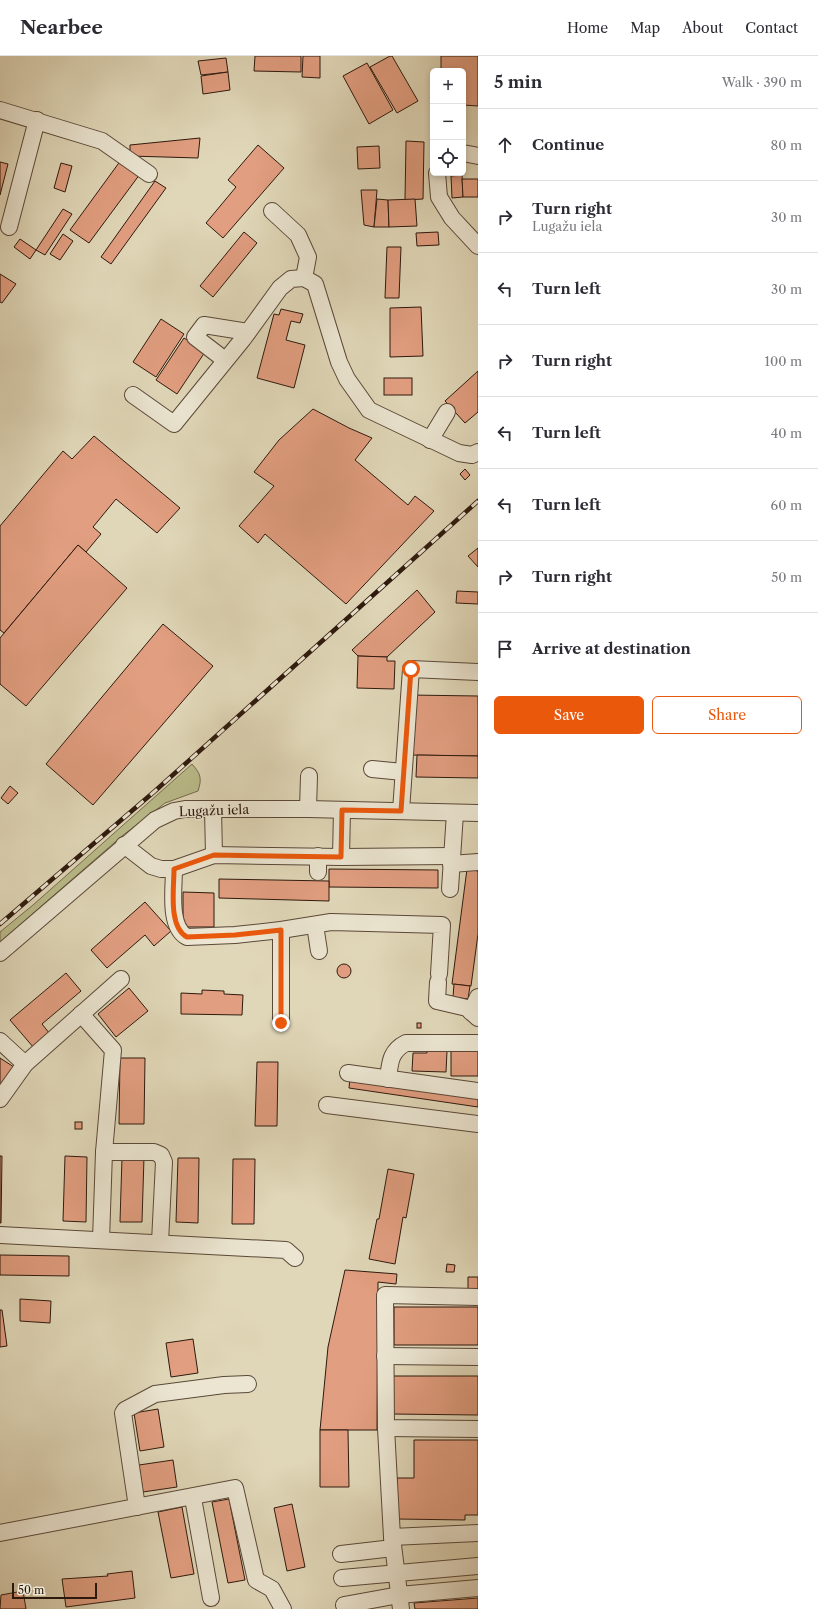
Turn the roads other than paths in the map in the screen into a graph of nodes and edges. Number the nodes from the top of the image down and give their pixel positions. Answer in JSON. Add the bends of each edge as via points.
{"nodes":[{"id":1,"x":0,"y":110,"type":"edge"},
{"id":2,"x":37,"y":120,"type":"junction"},
{"id":3,"x":466,"y":154,"type":"edge"},
{"id":4,"x":478,"y":156,"type":"edge"},
{"id":5,"x":149,"y":174,"type":"dead end"},
{"id":6,"x":437,"y":176,"type":"edge"},
{"id":7,"x":272,"y":211,"type":"dead end"},
{"id":8,"x":9,"y":227,"type":"dead end"},
{"id":9,"x":478,"y":246,"type":"edge"},
{"id":10,"x":304,"y":278,"type":"junction"},
{"id":11,"x":248,"y":332,"type":"junction"},
{"id":12,"x":225,"y":360,"type":"junction"},
{"id":13,"x":133,"y":395,"type":"dead end"},
{"id":14,"x":447,"y":412,"type":"dead end"},
{"id":15,"x":430,"y":440,"type":"junction"},
{"id":16,"x":478,"y":452,"type":"edge"},
{"id":17,"x":478,"y":672,"type":"edge"},
{"id":18,"x":372,"y":769,"type":"dead end"},
{"id":19,"x":403,"y":772,"type":"junction"},
{"id":20,"x":309,"y":776,"type":"dead end"},
{"id":21,"x":213,"y":809,"type":"junction"},
{"id":22,"x":308,"y":809,"type":"junction"},
{"id":23,"x":342,"y":810,"type":"junction"},
{"id":24,"x":401,"y":811,"type":"junction"},
{"id":25,"x":455,"y":812,"type":"junction"},
{"id":26,"x":478,"y":813,"type":"edge"},
{"id":27,"x":124,"y":845,"type":"junction"},
{"id":28,"x":214,"y":855,"type":"junction"},
{"id":29,"x":341,"y":857,"type":"junction"},
{"id":30,"x":451,"y":860,"type":"junction"},
{"id":31,"x":478,"y":862,"type":"edge"},
{"id":32,"x":174,"y":869,"type":"junction"},
{"id":33,"x":450,"y":889,"type":"dead end"},
{"id":34,"x":315,"y":925,"type":"junction"},
{"id":35,"x":281,"y":930,"type":"junction"},
{"id":36,"x":319,"y":951,"type":"dead end"},
{"id":37,"x":0,"y":952,"type":"edge"},
{"id":38,"x":121,"y":979,"type":"dead end"},
{"id":39,"x":478,"y":997,"type":"edge"},
{"id":40,"x":81,"y":1014,"type":"junction"},
{"id":41,"x":474,"y":1015,"type":"edge"},
{"id":42,"x":281,"y":1023,"type":"dead end"},
{"id":43,"x":0,"y":1041,"type":"edge"},
{"id":44,"x":478,"y":1043,"type":"edge"},
{"id":45,"x":25,"y":1064,"type":"junction"},
{"id":46,"x":348,"y":1073,"type":"dead end"},
{"id":47,"x":388,"y":1079,"type":"junction"},
{"id":48,"x":478,"y":1091,"type":"edge"},
{"id":49,"x":0,"y":1099,"type":"edge"},
{"id":50,"x":327,"y":1105,"type":"dead end"},
{"id":51,"x":478,"y":1124,"type":"edge"},
{"id":52,"x":104,"y":1152,"type":"junction"},
{"id":53,"x":0,"y":1236,"type":"edge"},
{"id":54,"x":101,"y":1240,"type":"junction"},
{"id":55,"x":160,"y":1242,"type":"junction"},
{"id":56,"x":296,"y":1258,"type":"dead end"},
{"id":57,"x":478,"y":1297,"type":"edge"},
{"id":58,"x":385,"y":1356,"type":"junction"},
{"id":59,"x":478,"y":1357,"type":"edge"},
{"id":60,"x":248,"y":1384,"type":"dead end"},
{"id":61,"x":386,"y":1428,"type":"junction"},
{"id":62,"x":478,"y":1429,"type":"edge"},
{"id":63,"x":193,"y":1498,"type":"junction"},
{"id":64,"x":137,"y":1507,"type":"junction"},
{"id":65,"x":0,"y":1533,"type":"edge"},
{"id":66,"x":478,"y":1533,"type":"edge"},
{"id":67,"x":393,"y":1543,"type":"junction"},
{"id":68,"x":341,"y":1554,"type":"dead end"},
{"id":69,"x":478,"y":1566,"type":"edge"},
{"id":70,"x":396,"y":1572,"type":"junction"},
{"id":71,"x":342,"y":1578,"type":"dead end"},
{"id":72,"x":478,"y":1588,"type":"edge"},
{"id":73,"x":211,"y":1598,"type":"dead end"},
{"id":74,"x":400,"y":1602,"type":"edge"},
{"id":75,"x":344,"y":1605,"type":"dead end"},
{"id":76,"x":283,"y":1609,"type":"edge"}],
"edges":[{"from":1,"to":2,"type":"street"},
{"from":2,"to":5,"type":"street","via":[[102,141]]},
{"from":2,"to":8,"type":"street"},
{"from":3,"to":4,"type":"street"},
{"from":6,"to":9,"type":"street","via":[[439,197],[452,218]]},
{"from":7,"to":10,"type":"street","via":[[298,235],[308,257]]},
{"from":10,"to":11,"type":"street","via":[[291,279],[280,288]]},
{"from":10,"to":15,"type":"street","via":[[315,284],[339,362],[347,379],[369,410]]},
{"from":11,"to":12,"type":"street"},
{"from":11,"to":12,"type":"street","via":[[204,325],[195,337]]},
{"from":12,"to":13,"type":"street","via":[[174,424]]},
{"from":14,"to":15,"type":"street"},
{"from":15,"to":16,"type":"street","via":[[459,453],[472,455]]},
{"from":17,"to":19,"type":"street","via":[[411,669]]},
{"from":18,"to":19,"type":"street"},
{"from":19,"to":24,"type":"street"},
{"from":20,"to":22,"type":"street"},
{"from":21,"to":22,"type":"street","name":"Lugažu iela"},
{"from":21,"to":27,"type":"street","name":"Lugažu iela","via":[[174,811],[155,820]]},
{"from":21,"to":28,"type":"street"},
{"from":22,"to":23,"type":"street","name":"Lugažu iela"},
{"from":23,"to":24,"type":"street","name":"Lugažu iela"},
{"from":23,"to":29,"type":"street"},
{"from":24,"to":25,"type":"street","name":"Lugažu iela"},
{"from":25,"to":26,"type":"street","name":"Lugažu iela"},
{"from":25,"to":30,"type":"street"},
{"from":27,"to":32,"type":"street","via":[[151,866]]},
{"from":27,"to":37,"type":"street","name":"Lugažu iela"},
{"from":28,"to":29,"type":"street","via":[[318,864]]},
{"from":28,"to":32,"type":"street"},
{"from":29,"to":30,"type":"street"},
{"from":30,"to":31,"type":"street"},
{"from":30,"to":33,"type":"street"},
{"from":32,"to":35,"type":"street","via":[[175,920],[180,934],[187,937]]},
{"from":34,"to":35,"type":"street"},
{"from":34,"to":36,"type":"street"},
{"from":34,"to":41,"type":"street","via":[[331,922],[442,925],[437,1001],[467,1008]]},
{"from":35,"to":42,"type":"street"},
{"from":38,"to":40,"type":"street"},
{"from":39,"to":41,"type":"street"},
{"from":40,"to":45,"type":"street"},
{"from":40,"to":52,"type":"street","via":[[113,1050]]},
{"from":43,"to":45,"type":"street"},
{"from":44,"to":47,"type":"street","via":[[406,1043],[393,1053]]},
{"from":45,"to":49,"type":"street"},
{"from":46,"to":47,"type":"street"},
{"from":47,"to":48,"type":"street"},
{"from":50,"to":51,"type":"street"},
{"from":52,"to":54,"type":"street"},
{"from":52,"to":55,"type":"street","via":[[154,1152],[161,1155],[164,1162]]},
{"from":53,"to":54,"type":"street"},
{"from":54,"to":55,"type":"street"},
{"from":55,"to":56,"type":"street","via":[[286,1250]]},
{"from":57,"to":58,"type":"street","via":[[385,1295]]},
{"from":58,"to":59,"type":"street"},
{"from":58,"to":61,"type":"street"},
{"from":60,"to":64,"type":"street","via":[[155,1394],[125,1410],[123,1413]]},
{"from":61,"to":62,"type":"street"},
{"from":61,"to":67,"type":"street"},
{"from":63,"to":64,"type":"street"},
{"from":63,"to":73,"type":"street"},
{"from":63,"to":76,"type":"street","via":[[235,1488],[256,1580],[272,1589]]},
{"from":64,"to":65,"type":"street"},
{"from":66,"to":67,"type":"street"},
{"from":67,"to":68,"type":"street"},
{"from":67,"to":70,"type":"street"},
{"from":69,"to":70,"type":"street"},
{"from":70,"to":71,"type":"street"},
{"from":70,"to":74,"type":"street"},
{"from":72,"to":74,"type":"street"},
{"from":74,"to":75,"type":"street"}]}
